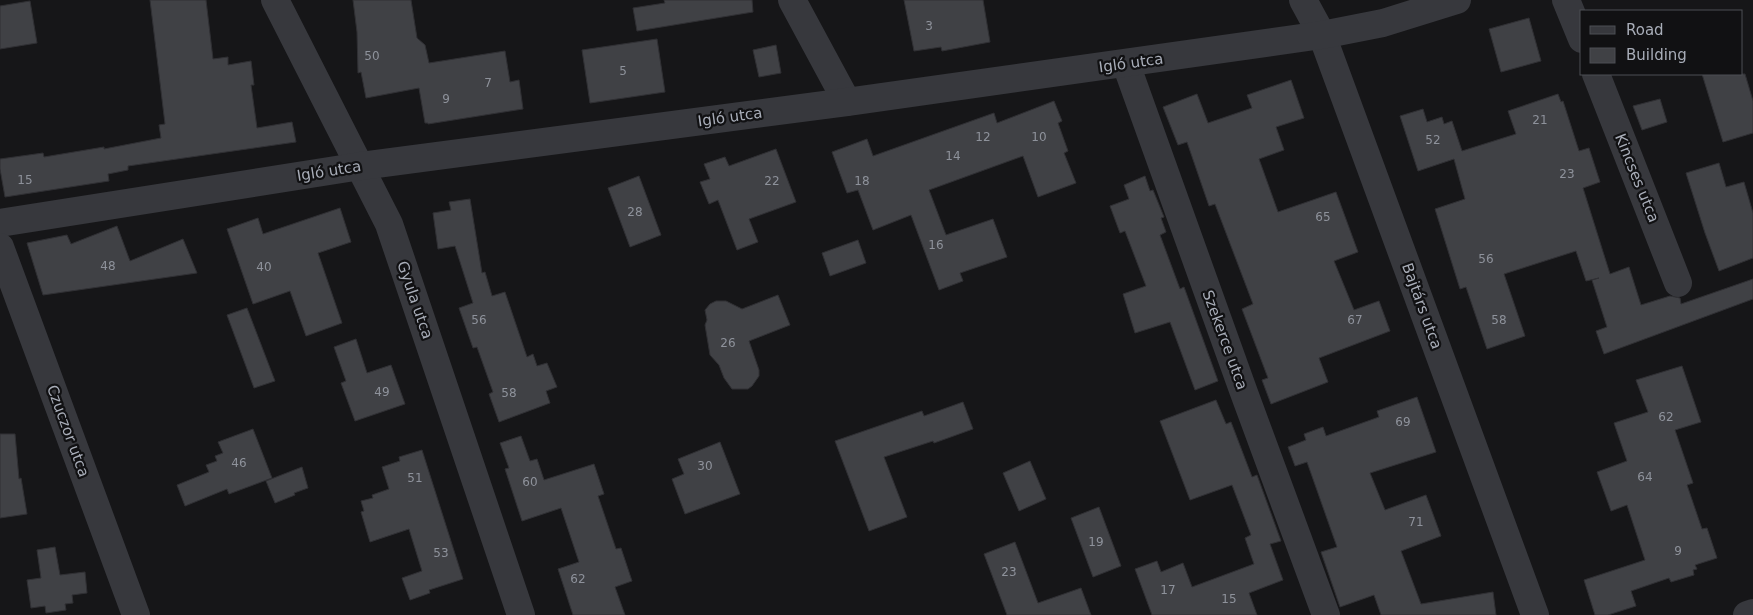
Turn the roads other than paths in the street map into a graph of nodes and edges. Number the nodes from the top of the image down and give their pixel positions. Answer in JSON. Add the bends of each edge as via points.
{"nodes":[{"id":1,"x":275,"y":0,"type":"edge"},
{"id":2,"x":792,"y":0,"type":"edge"},
{"id":3,"x":1303,"y":0,"type":"edge"},
{"id":4,"x":1457,"y":0,"type":"edge"},
{"id":5,"x":1566,"y":0,"type":"edge"},
{"id":6,"x":1580,"y":34,"type":"edge"},
{"id":7,"x":1322,"y":35,"type":"junction"},
{"id":8,"x":1126,"y":64,"type":"junction"},
{"id":9,"x":1596,"y":75,"type":"edge"},
{"id":10,"x":847,"y":102,"type":"junction"},
{"id":11,"x":361,"y":166,"type":"junction"},
{"id":12,"x":0,"y":223,"type":"edge"},
{"id":13,"x":0,"y":247,"type":"edge"},
{"id":14,"x":1678,"y":283,"type":"dead end"},
{"id":15,"x":136,"y":615,"type":"edge"},
{"id":16,"x":521,"y":615,"type":"edge"},
{"id":17,"x":1326,"y":615,"type":"edge"},
{"id":18,"x":1535,"y":615,"type":"edge"}],
"edges":[{"from":1,"to":11,"type":"street","name":"Gyula utca"},
{"from":2,"to":10,"type":"street"},
{"from":3,"to":7,"type":"street","name":"Bajtárs utca"},
{"from":4,"to":7,"type":"street","name":"Igló utca","via":[[1383,24]]},
{"from":5,"to":6,"type":"street"},
{"from":7,"to":8,"type":"street","name":"Igló utca"},
{"from":7,"to":18,"type":"street","name":"Bajtárs utca"},
{"from":8,"to":10,"type":"street","name":"Igló utca"},
{"from":8,"to":17,"type":"street","name":"Szekerce utca"},
{"from":9,"to":14,"type":"street","name":"Kincses utca"},
{"from":10,"to":11,"type":"street","name":"Igló utca"},
{"from":11,"to":12,"type":"street","name":"Igló utca"},
{"from":11,"to":16,"type":"street","name":"Gyula utca","via":[[389,224]]},
{"from":13,"to":15,"type":"street","name":"Czuczor utca"}]}
